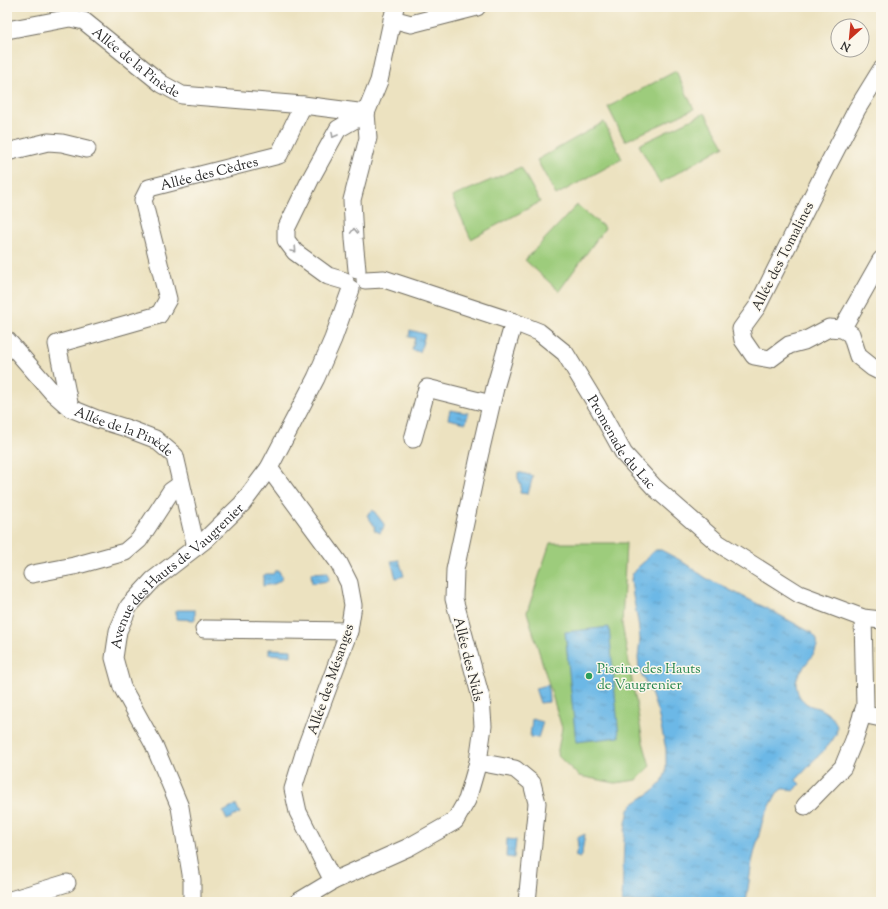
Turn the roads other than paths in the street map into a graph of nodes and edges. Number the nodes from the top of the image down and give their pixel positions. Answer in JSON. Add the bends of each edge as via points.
{"nodes":[{"id":1,"x":477,"y":7,"type":"edge"},
{"id":2,"x":393,"y":13,"type":"edge"},
{"id":3,"x":7,"y":30,"type":"edge"},
{"id":4,"x":881,"y":70,"type":"edge"},
{"id":5,"x":303,"y":105,"type":"junction"},
{"id":6,"x":366,"y":113,"type":"junction"},
{"id":7,"x":87,"y":149,"type":"dead end"},
{"id":8,"x":7,"y":152,"type":"edge"},
{"id":9,"x":881,"y":260,"type":"edge"},
{"id":10,"x":355,"y":280,"type":"junction"},
{"id":11,"x":514,"y":322,"type":"junction"},
{"id":12,"x":842,"y":329,"type":"junction"},
{"id":13,"x":7,"y":340,"type":"edge"},
{"id":14,"x":881,"y":372,"type":"edge"},
{"id":15,"x":491,"y":404,"type":"junction"},
{"id":16,"x":70,"y":408,"type":"junction"},
{"id":17,"x":413,"y":439,"type":"dead end"},
{"id":18,"x":269,"y":468,"type":"junction"},
{"id":19,"x":181,"y":484,"type":"junction"},
{"id":20,"x":196,"y":547,"type":"junction"},
{"id":21,"x":32,"y":574,"type":"dead end"},
{"id":22,"x":863,"y":618,"type":"junction"},
{"id":23,"x":881,"y":620,"type":"edge"},
{"id":24,"x":204,"y":629,"type":"dead end"},
{"id":25,"x":349,"y":631,"type":"junction"},
{"id":26,"x":862,"y":714,"type":"junction"},
{"id":27,"x":881,"y":718,"type":"edge"},
{"id":28,"x":478,"y":762,"type":"junction"},
{"id":29,"x":805,"y":806,"type":"dead end"},
{"id":30,"x":333,"y":881,"type":"junction"},
{"id":31,"x":67,"y":883,"type":"dead end"},
{"id":32,"x":7,"y":901,"type":"edge"},
{"id":33,"x":302,"y":901,"type":"edge"},
{"id":34,"x":192,"y":902,"type":"edge"},
{"id":35,"x":527,"y":902,"type":"edge"}],
"edges":[{"from":1,"to":2,"type":"street","via":[[411,24]]},
{"from":2,"to":6,"type":"street","via":[[379,81]]},
{"from":3,"to":5,"type":"street","name":"Allée de la Pinède","via":[[70,18],[84,21],[162,84],[182,95]]},
{"from":4,"to":12,"type":"street","name":"Allée des Tomalines","via":[[857,109],[757,307],[741,329],[743,340],[754,356],[770,359],[789,345],[804,341],[829,328]]},
{"from":5,"to":6,"type":"street","name":"Allée de la Pinède"},
{"from":5,"to":16,"type":"street","name":"Allée des Cèdres","via":[[279,155],[149,188],[143,200],[168,299],[159,315],[57,344]]},
{"from":10,"to":6,"type":"street","one_way":true,"via":[[352,200],[368,138]]},
{"from":6,"to":10,"type":"street","one_way":true,"via":[[338,129],[286,229],[286,240],[295,252],[328,276]]},
{"from":7,"to":8,"type":"street","via":[[48,142]]},
{"from":9,"to":12,"type":"street"},
{"from":10,"to":11,"type":"street","name":"Promenade du Lac","via":[[384,279]]},
{"from":10,"to":18,"type":"street","name":"Avenue des Hauts de Vaugrenier","via":[[316,378]]},
{"from":11,"to":15,"type":"street","name":"Allée des Nids"},
{"from":11,"to":22,"type":"street","name":"Promenade du Lac","via":[[539,332],[565,353],[624,454],[654,487],[718,543],[799,594]]},
{"from":12,"to":14,"type":"street","via":[[851,334],[858,356]]},
{"from":13,"to":16,"type":"street","name":"Allée de la Pinède","via":[[53,393]]},
{"from":15,"to":17,"type":"street","via":[[426,388]]},
{"from":15,"to":28,"type":"street","name":"Allée des Nids","via":[[455,570],[454,599],[481,698],[483,726]]},
{"from":16,"to":19,"type":"street","name":"Allée de la Pinède","via":[[155,439],[175,456]]},
{"from":18,"to":20,"type":"street","name":"Avenue des Hauts de Vaugrenier","via":[[242,504]]},
{"from":18,"to":25,"type":"street","name":"Allée des Mésanges","via":[[339,563],[354,605]]},
{"from":19,"to":20,"type":"street","name":"Allée de la Pinède"},
{"from":19,"to":21,"type":"street","via":[[171,491],[139,540],[125,552]]},
{"from":20,"to":34,"type":"street","name":"Avenue des Hauts de Vaugrenier","via":[[153,580],[129,606],[118,631],[114,658],[122,687],[154,745],[180,807],[192,880]]},
{"from":22,"to":23,"type":"street","name":"Promenade du Lac"},
{"from":22,"to":26,"type":"street"},
{"from":24,"to":25,"type":"street"},
{"from":25,"to":30,"type":"street","name":"Allée des Mésanges","via":[[293,789],[298,812]]},
{"from":26,"to":27,"type":"street"},
{"from":26,"to":29,"type":"street","via":[[843,767]]},
{"from":28,"to":30,"type":"street","name":"Allée des Nids","via":[[467,800],[455,821],[409,847]]},
{"from":28,"to":35,"type":"street","via":[[515,769],[532,783],[538,803]]},
{"from":30,"to":33,"type":"street","name":"Allée des Nids"},
{"from":31,"to":32,"type":"street"}]}
